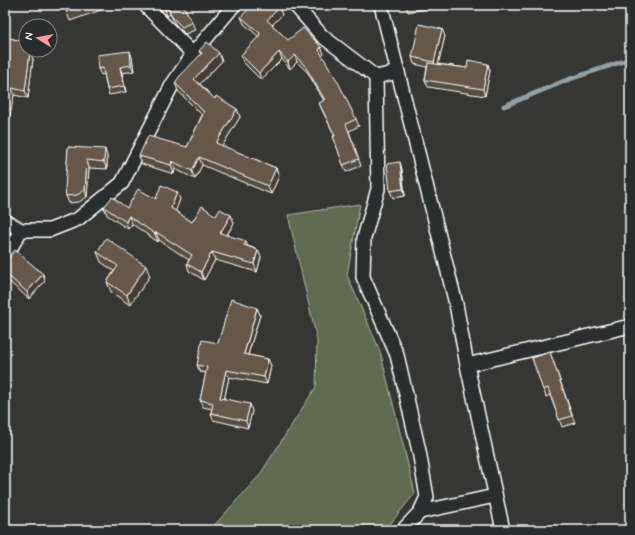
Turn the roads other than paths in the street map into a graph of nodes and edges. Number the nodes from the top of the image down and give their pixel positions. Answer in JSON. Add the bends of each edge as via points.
{"nodes":[{"id":1,"x":145,"y":5,"type":"edge"},
{"id":2,"x":234,"y":5,"type":"edge"},
{"id":3,"x":295,"y":5,"type":"edge"},
{"id":4,"x":380,"y":5,"type":"edge"},
{"id":5,"x":193,"y":54,"type":"junction"},
{"id":6,"x":398,"y":72,"type":"junction"},
{"id":7,"x":376,"y":77,"type":"junction"},
{"id":8,"x":5,"y":221,"type":"edge"},
{"id":9,"x":21,"y":230,"type":"junction"},
{"id":10,"x":5,"y":258,"type":"edge"},
{"id":11,"x":630,"y":326,"type":"edge"},
{"id":12,"x":467,"y":365,"type":"junction"},
{"id":13,"x":496,"y":496,"type":"junction"},
{"id":14,"x":420,"y":512,"type":"junction"},
{"id":15,"x":403,"y":530,"type":"edge"},
{"id":16,"x":503,"y":530,"type":"edge"}],
"edges":[{"from":1,"to":5,"type":"street"},
{"from":2,"to":5,"type":"street"},
{"from":3,"to":7,"type":"street","via":[[322,36]]},
{"from":4,"to":6,"type":"street"},
{"from":5,"to":9,"type":"street","via":[[172,85],[122,183],[78,218],[50,230]]},
{"from":6,"to":7,"type":"street"},
{"from":6,"to":12,"type":"street","via":[[456,304]]},
{"from":7,"to":14,"type":"street","via":[[378,189],[364,238],[362,277],[397,355],[420,452],[427,497]]},
{"from":8,"to":9,"type":"street"},
{"from":9,"to":10,"type":"street"},
{"from":11,"to":12,"type":"street"},
{"from":12,"to":13,"type":"street"},
{"from":13,"to":14,"type":"street"},
{"from":13,"to":16,"type":"street"},
{"from":14,"to":15,"type":"street"}]}
